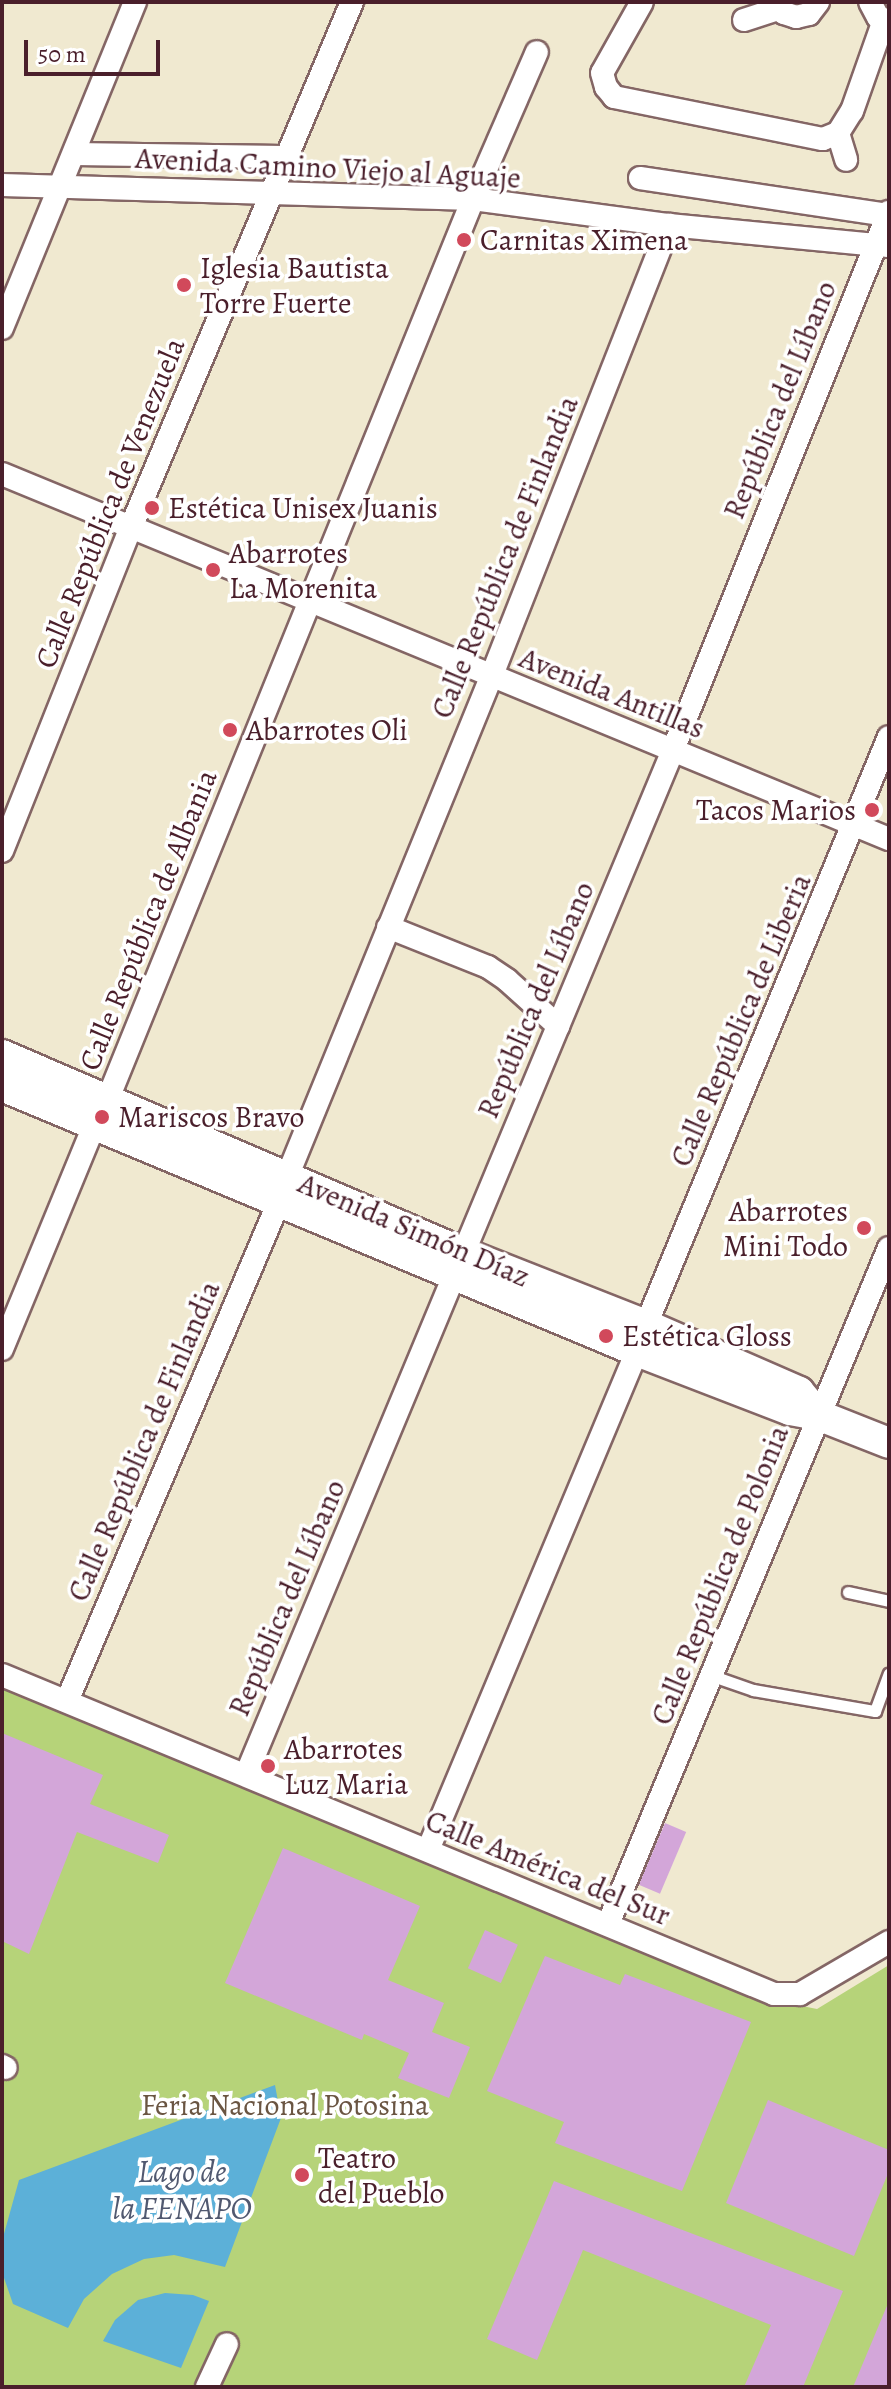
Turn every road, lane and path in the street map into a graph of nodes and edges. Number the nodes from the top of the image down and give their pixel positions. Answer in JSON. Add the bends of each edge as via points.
{"nodes":[{"id":1,"x":135,"y":2,"type":"edge"},
{"id":2,"x":352,"y":2,"type":"edge"},
{"id":3,"x":642,"y":2,"type":"edge"},
{"id":4,"x":818,"y":2,"type":"edge"},
{"id":5,"x":870,"y":2,"type":"edge"},
{"id":6,"x":779,"y":5,"type":"edge"},
{"id":7,"x":744,"y":20,"type":"dead end"},
{"id":8,"x":887,"y":20,"type":"edge"},
{"id":9,"x":537,"y":52,"type":"dead end"},
{"id":10,"x":838,"y":133,"type":"junction"},
{"id":11,"x":74,"y":154,"type":"junction"},
{"id":12,"x":284,"y":157,"type":"junction"},
{"id":13,"x":846,"y":160,"type":"dead end"},
{"id":14,"x":640,"y":178,"type":"dead end"},
{"id":15,"x":2,"y":185,"type":"edge"},
{"id":16,"x":59,"y":187,"type":"junction"},
{"id":17,"x":269,"y":194,"type":"junction"},
{"id":18,"x":473,"y":199,"type":"junction"},
{"id":19,"x":889,"y":214,"type":"edge"},
{"id":20,"x":669,"y":225,"type":"junction"},
{"id":21,"x":882,"y":245,"type":"edge"},
{"id":22,"x":2,"y":328,"type":"edge"},
{"id":23,"x":2,"y":474,"type":"edge"},
{"id":24,"x":131,"y":527,"type":"junction"},
{"id":25,"x":310,"y":601,"type":"junction"},
{"id":26,"x":492,"y":675,"type":"junction"},
{"id":27,"x":889,"y":737,"type":"edge"},
{"id":28,"x":673,"y":750,"type":"junction"},
{"id":29,"x":854,"y":825,"type":"junction"},
{"id":30,"x":889,"y":839,"type":"edge"},
{"id":31,"x":2,"y":851,"type":"edge"},
{"id":32,"x":388,"y":927,"type":"junction"},
{"id":33,"x":558,"y":1026,"type":"junction"},
{"id":34,"x":2,"y":1055,"type":"edge"},
{"id":35,"x":2,"y":1086,"type":"edge"},
{"id":36,"x":100,"y":1114,"type":"junction"},
{"id":37,"x":282,"y":1191,"type":"junction"},
{"id":38,"x":889,"y":1248,"type":"edge"},
{"id":39,"x":458,"y":1264,"type":"junction"},
{"id":40,"x":642,"y":1338,"type":"junction"},
{"id":41,"x":2,"y":1349,"type":"edge"},
{"id":42,"x":818,"y":1415,"type":"junction"},
{"id":43,"x":889,"y":1443,"type":"edge"},
{"id":44,"x":848,"y":1592,"type":"dead end"},
{"id":45,"x":889,"y":1601,"type":"edge"},
{"id":46,"x":889,"y":1673,"type":"edge"},
{"id":47,"x":2,"y":1675,"type":"edge"},
{"id":48,"x":710,"y":1675,"type":"junction"},
{"id":49,"x":67,"y":1701,"type":"junction"},
{"id":50,"x":246,"y":1775,"type":"junction"},
{"id":51,"x":428,"y":1850,"type":"junction"},
{"id":52,"x":608,"y":1924,"type":"junction"},
{"id":53,"x":889,"y":1942,"type":"edge"},
{"id":54,"x":227,"y":2344,"type":"dead end"},
{"id":55,"x":207,"y":2387,"type":"edge"}],
"edges":[{"from":1,"to":11,"type":"street"},
{"from":2,"to":12,"type":"street","name":"Calle República de Venezuela"},
{"from":3,"to":10,"type":"street","via":[[602,73],[614,97],[823,139]]},
{"from":4,"to":6,"type":"street","via":[[803,17],[790,16]]},
{"from":5,"to":8,"type":"street"},
{"from":6,"to":7,"type":"street"},
{"from":8,"to":10,"type":"street","via":[[852,111]]},
{"from":9,"to":18,"type":"street","name":"Calle República de Albania"},
{"from":10,"to":13,"type":"street"},
{"from":11,"to":12,"type":"street"},
{"from":11,"to":16,"type":"street"},
{"from":12,"to":17,"type":"street","name":"Calle República de Venezuela"},
{"from":14,"to":19,"type":"street"},
{"from":15,"to":16,"type":"street","name":"Avenida Camino Viejo al Aguaje"},
{"from":16,"to":17,"type":"street","name":"Avenida Camino Viejo al Aguaje"},
{"from":16,"to":22,"type":"street"},
{"from":17,"to":18,"type":"street","name":"Avenida Camino Viejo al Aguaje"},
{"from":17,"to":24,"type":"street","name":"Calle República de Venezuela"},
{"from":18,"to":20,"type":"street","name":"Avenida Camino Viejo al Aguaje"},
{"from":18,"to":25,"type":"street","name":"Calle República de Albania"},
{"from":19,"to":21,"type":"street","name":"República del Líbano"},
{"from":20,"to":21,"type":"street","name":"Avenida Camino Viejo al Aguaje"},
{"from":20,"to":26,"type":"street","name":"Calle República de Finlandia"},
{"from":21,"to":28,"type":"street","name":"República del Líbano"},
{"from":23,"to":24,"type":"street","name":"Avenida Antillas"},
{"from":24,"to":25,"type":"street","name":"Avenida Antillas"},
{"from":24,"to":31,"type":"street","name":"Calle República de Venezuela"},
{"from":25,"to":26,"type":"street","name":"Avenida Antillas"},
{"from":25,"to":36,"type":"street","name":"Calle República de Albania"},
{"from":26,"to":28,"type":"street","name":"Avenida Antillas"},
{"from":26,"to":32,"type":"street","name":"Calle República de Finlandia"},
{"from":27,"to":29,"type":"street","name":"Calle República de Liberia"},
{"from":28,"to":29,"type":"street","name":"Avenida Antillas"},
{"from":28,"to":33,"type":"street","name":"República del Líbano"},
{"from":29,"to":30,"type":"street","name":"Avenida Antillas"},
{"from":29,"to":40,"type":"street","name":"Calle República de Liberia"},
{"from":32,"to":33,"type":"street","via":[[488,967]]},
{"from":32,"to":37,"type":"street","name":"Calle República de Finlandia"},
{"from":33,"to":39,"type":"street","name":"República del Líbano"},
{"from":34,"to":36,"type":"main road","name":"Avenida Simón Díaz"},
{"from":35,"to":36,"type":"main road","name":"Avenida Simón Díaz"},
{"from":36,"to":37,"type":"main road","name":"Avenida Simón Díaz"},
{"from":36,"to":41,"type":"street","name":"Calle República de Albania"},
{"from":37,"to":39,"type":"main road","name":"Avenida Simón Díaz"},
{"from":37,"to":49,"type":"street","name":"Calle República de Finlandia"},
{"from":38,"to":42,"type":"street","name":"Calle República de Polonia"},
{"from":39,"to":40,"type":"main road","name":"Avenida Simón Díaz"},
{"from":39,"to":50,"type":"street","name":"República del Líbano"},
{"from":40,"to":42,"type":"main road","name":"Avenida Simón Díaz","via":[[799,1392]]},
{"from":40,"to":51,"type":"street","name":"Calle República de Liberia"},
{"from":42,"to":43,"type":"main road","name":"Avenida Simón Díaz"},
{"from":42,"to":48,"type":"street","name":"Calle República de Polonia"},
{"from":44,"to":45,"type":"lane"},
{"from":46,"to":48,"type":"lane","via":[[875,1711],[753,1690]]},
{"from":47,"to":49,"type":"street","name":"Calle América del Sur"},
{"from":48,"to":52,"type":"street","name":"Calle República de Polonia"},
{"from":49,"to":50,"type":"street","name":"Calle América del Sur"},
{"from":50,"to":51,"type":"street","name":"Calle América del Sur"},
{"from":51,"to":52,"type":"street","name":"Calle América del Sur"},
{"from":52,"to":53,"type":"street","name":"Calle América del Sur","via":[[774,1994],[800,1994]]},
{"from":54,"to":55,"type":"street"}]}
